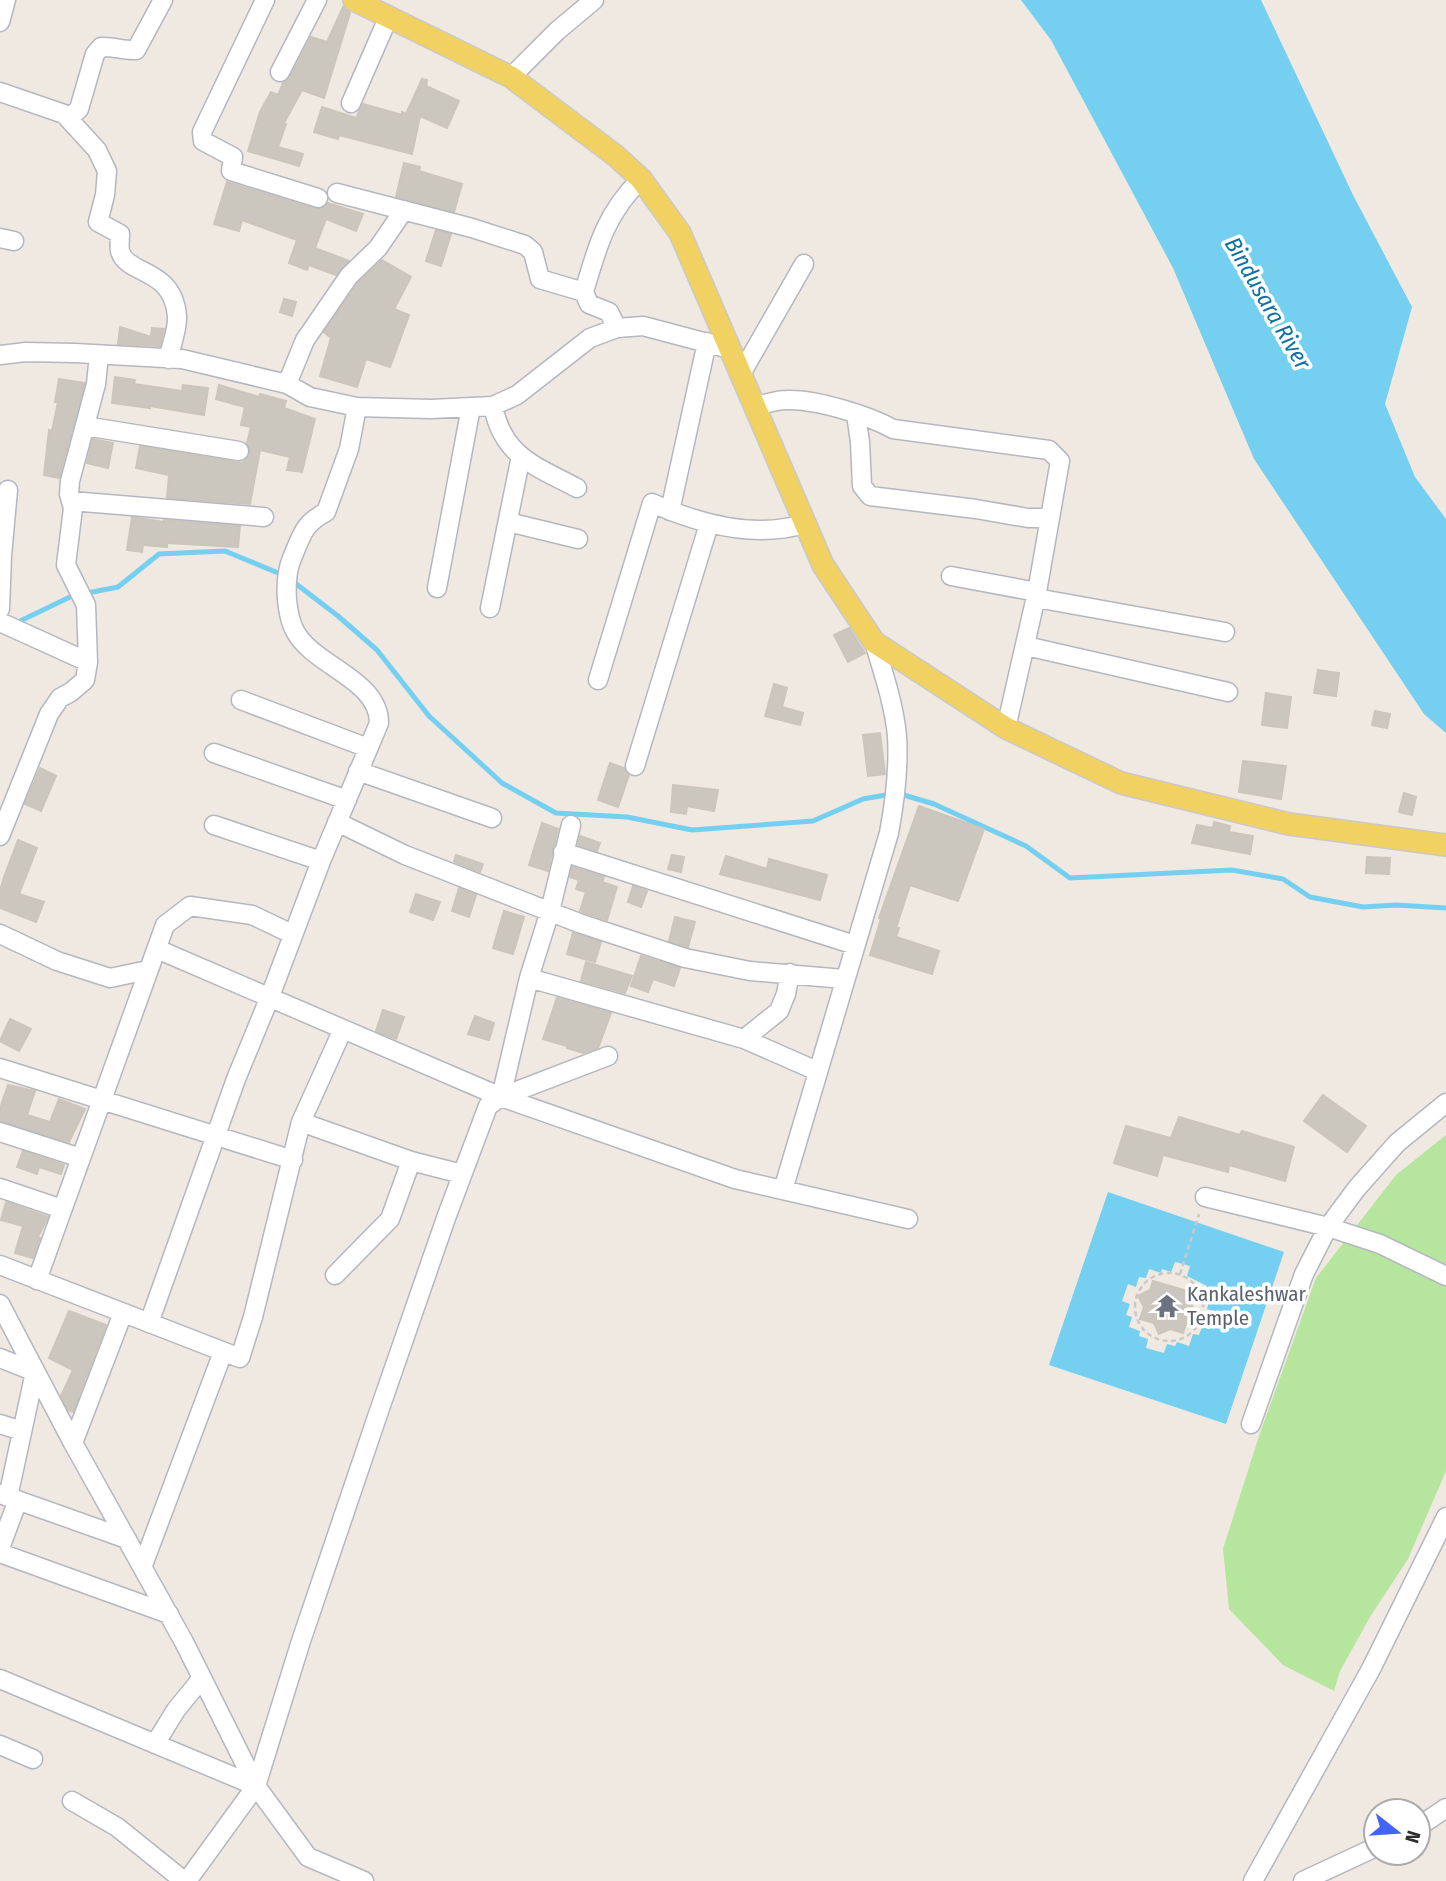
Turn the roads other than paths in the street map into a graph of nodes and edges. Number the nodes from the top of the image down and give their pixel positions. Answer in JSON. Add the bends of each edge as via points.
{"nodes":[{"id":1,"x":6,"y":0,"type":"edge"},
{"id":2,"x":163,"y":0,"type":"edge"},
{"id":3,"x":265,"y":0,"type":"edge"},
{"id":4,"x":317,"y":0,"type":"edge"},
{"id":5,"x":354,"y":0,"type":"edge"},
{"id":6,"x":594,"y":0,"type":"edge"},
{"id":7,"x":388,"y":18,"type":"junction"},
{"id":8,"x":0,"y":22,"type":"edge"},
{"id":9,"x":280,"y":72,"type":"dead end"},
{"id":10,"x":511,"y":77,"type":"junction"},
{"id":11,"x":0,"y":92,"type":"edge"},
{"id":12,"x":351,"y":103,"type":"dead end"},
{"id":13,"x":69,"y":118,"type":"junction"},
{"id":14,"x":640,"y":179,"type":"junction"},
{"id":15,"x":337,"y":192,"type":"dead end"},
{"id":16,"x":318,"y":198,"type":"dead end"},
{"id":17,"x":404,"y":210,"type":"junction"},
{"id":18,"x":804,"y":264,"type":"dead end"},
{"id":19,"x":584,"y":292,"type":"junction"},
{"id":20,"x":617,"y":328,"type":"junction"},
{"id":21,"x":707,"y":342,"type":"junction"},
{"id":22,"x":730,"y":349,"type":"junction"},
{"id":23,"x":0,"y":355,"type":"edge"},
{"id":24,"x":99,"y":355,"type":"junction"},
{"id":25,"x":168,"y":359,"type":"junction"},
{"id":26,"x":741,"y":374,"type":"junction"},
{"id":27,"x":287,"y":384,"type":"junction"},
{"id":28,"x":494,"y":406,"type":"junction"},
{"id":29,"x":357,"y":407,"type":"junction"},
{"id":30,"x":471,"y":407,"type":"junction"},
{"id":31,"x":754,"y":407,"type":"junction"},
{"id":32,"x":856,"y":414,"type":"junction"},
{"id":33,"x":85,"y":426,"type":"junction"},
{"id":34,"x":239,"y":451,"type":"dead end"},
{"id":35,"x":521,"y":456,"type":"junction"},
{"id":36,"x":577,"y":488,"type":"dead end"},
{"id":37,"x":8,"y":490,"type":"dead end"},
{"id":38,"x":71,"y":501,"type":"junction"},
{"id":39,"x":670,"y":511,"type":"junction"},
{"id":40,"x":264,"y":517,"type":"dead end"},
{"id":41,"x":1049,"y":518,"type":"junction"},
{"id":42,"x":508,"y":522,"type":"junction"},
{"id":43,"x":709,"y":524,"type":"junction"},
{"id":44,"x":804,"y":524,"type":"junction"},
{"id":45,"x":578,"y":539,"type":"dead end"},
{"id":46,"x":951,"y":576,"type":"dead end"},
{"id":47,"x":437,"y":588,"type":"dead end"},
{"id":48,"x":1037,"y":595,"type":"junction"},
{"id":49,"x":490,"y":608,"type":"dead end"},
{"id":50,"x":0,"y":609,"type":"edge"},
{"id":51,"x":0,"y":622,"type":"edge"},
{"id":52,"x":1224,"y":632,"type":"dead end"},
{"id":53,"x":874,"y":642,"type":"junction"},
{"id":54,"x":1026,"y":646,"type":"junction"},
{"id":55,"x":88,"y":662,"type":"junction"},
{"id":56,"x":598,"y":680,"type":"dead end"},
{"id":57,"x":1228,"y":692,"type":"dead end"},
{"id":58,"x":241,"y":700,"type":"dead end"},
{"id":59,"x":1006,"y":728,"type":"junction"},
{"id":60,"x":368,"y":748,"type":"junction"},
{"id":61,"x":214,"y":753,"type":"dead end"},
{"id":62,"x":635,"y":766,"type":"dead end"},
{"id":63,"x":358,"y":771,"type":"junction"},
{"id":64,"x":347,"y":800,"type":"junction"},
{"id":65,"x":492,"y":818,"type":"dead end"},
{"id":66,"x":337,"y":822,"type":"junction"},
{"id":67,"x":214,"y":825,"type":"dead end"},
{"id":68,"x":571,"y":825,"type":"dead end"},
{"id":69,"x":0,"y":836,"type":"edge"},
{"id":70,"x":1446,"y":845,"type":"edge"},
{"id":71,"x":563,"y":852,"type":"junction"},
{"id":72,"x":321,"y":861,"type":"junction"},
{"id":73,"x":550,"y":911,"type":"junction"},
{"id":74,"x":292,"y":933,"type":"junction"},
{"id":75,"x":0,"y":934,"type":"edge"},
{"id":76,"x":855,"y":946,"type":"junction"},
{"id":77,"x":157,"y":948,"type":"junction"},
{"id":78,"x":148,"y":970,"type":"junction"},
{"id":79,"x":790,"y":973,"type":"junction"},
{"id":80,"x":529,"y":978,"type":"junction"},
{"id":81,"x":844,"y":979,"type":"junction"},
{"id":82,"x":269,"y":999,"type":"junction"},
{"id":83,"x":343,"y":1029,"type":"junction"},
{"id":84,"x":744,"y":1039,"type":"junction"},
{"id":85,"x":608,"y":1056,"type":"dead end"},
{"id":86,"x":0,"y":1068,"type":"edge"},
{"id":87,"x":817,"y":1071,"type":"junction"},
{"id":88,"x":501,"y":1097,"type":"junction"},
{"id":89,"x":102,"y":1099,"type":"junction"},
{"id":90,"x":1446,"y":1103,"type":"edge"},
{"id":91,"x":302,"y":1122,"type":"junction"},
{"id":92,"x":0,"y":1132,"type":"edge"},
{"id":93,"x":216,"y":1134,"type":"junction"},
{"id":94,"x":81,"y":1158,"type":"junction"},
{"id":95,"x":293,"y":1160,"type":"junction"},
{"id":96,"x":411,"y":1161,"type":"junction"},
{"id":97,"x":462,"y":1174,"type":"junction"},
{"id":98,"x":0,"y":1188,"type":"edge"},
{"id":99,"x":783,"y":1190,"type":"junction"},
{"id":100,"x":1205,"y":1197,"type":"dead end"},
{"id":101,"x":62,"y":1209,"type":"junction"},
{"id":102,"x":908,"y":1219,"type":"dead end"},
{"id":103,"x":1328,"y":1227,"type":"junction"},
{"id":104,"x":0,"y":1265,"type":"edge"},
{"id":105,"x":335,"y":1275,"type":"dead end"},
{"id":106,"x":1446,"y":1276,"type":"edge"},
{"id":107,"x":37,"y":1280,"type":"junction"},
{"id":108,"x":0,"y":1304,"type":"edge"},
{"id":109,"x":123,"y":1313,"type":"junction"},
{"id":110,"x":149,"y":1323,"type":"junction"},
{"id":111,"x":223,"y":1352,"type":"junction"},
{"id":112,"x":0,"y":1358,"type":"edge"},
{"id":113,"x":35,"y":1372,"type":"junction"},
{"id":114,"x":0,"y":1424,"type":"edge"},
{"id":115,"x":1251,"y":1424,"type":"dead end"},
{"id":116,"x":22,"y":1432,"type":"junction"},
{"id":117,"x":73,"y":1443,"type":"junction"},
{"id":118,"x":9,"y":1497,"type":"edge"},
{"id":119,"x":1446,"y":1517,"type":"edge"},
{"id":120,"x":127,"y":1539,"type":"junction"},
{"id":121,"x":0,"y":1551,"type":"edge"},
{"id":122,"x":142,"y":1565,"type":"junction"},
{"id":123,"x":169,"y":1614,"type":"junction"},
{"id":124,"x":202,"y":1678,"type":"junction"},
{"id":125,"x":0,"y":1679,"type":"edge"},
{"id":126,"x":155,"y":1744,"type":"junction"},
{"id":127,"x":0,"y":1745,"type":"edge"},
{"id":128,"x":33,"y":1759,"type":"dead end"},
{"id":129,"x":256,"y":1786,"type":"junction"},
{"id":130,"x":72,"y":1801,"type":"dead end"},
{"id":131,"x":1362,"y":1854,"type":"edge"},
{"id":132,"x":185,"y":1881,"type":"edge"},
{"id":133,"x":364,"y":1881,"type":"edge"},
{"id":134,"x":1253,"y":1881,"type":"edge"},
{"id":135,"x":1303,"y":1881,"type":"edge"}],
"edges":[{"from":1,"to":8,"type":"street"},
{"from":2,"to":13,"type":"street","via":[[136,50],[111,46],[101,47],[95,54],[79,109]]},
{"from":3,"to":16,"type":"street","via":[[202,132],[203,141],[233,158],[231,171]]},
{"from":4,"to":9,"type":"street"},
{"from":5,"to":7,"type":"main road"},
{"from":6,"to":10,"type":"street"},
{"from":7,"to":10,"type":"main road"},
{"from":7,"to":12,"type":"street"},
{"from":10,"to":14,"type":"main road"},
{"from":11,"to":13,"type":"street"},
{"from":13,"to":25,"type":"street","via":[[97,150],[107,171],[98,222],[120,234],[121,252],[130,265],[153,274],[171,291],[178,318]]},
{"from":14,"to":19,"type":"street","via":[[609,218]]},
{"from":14,"to":22,"type":"main road","via":[[680,233]]},
{"from":15,"to":17,"type":"street"},
{"from":17,"to":19,"type":"street","via":[[525,245],[533,252],[540,279]]},
{"from":17,"to":27,"type":"street","via":[[378,248],[349,276],[305,340]]},
{"from":18,"to":26,"type":"street"},
{"from":19,"to":20,"type":"street","via":[[589,304],[609,312]]},
{"from":20,"to":21,"type":"street","via":[[643,326]]},
{"from":20,"to":28,"type":"street","via":[[590,338],[517,395]]},
{"from":21,"to":22,"type":"street"},
{"from":21,"to":39,"type":"street"},
{"from":22,"to":26,"type":"main road"},
{"from":23,"to":24,"type":"street"},
{"from":24,"to":25,"type":"street"},
{"from":24,"to":33,"type":"street"},
{"from":25,"to":27,"type":"street"},
{"from":26,"to":31,"type":"main road"},
{"from":27,"to":29,"type":"street","via":[[310,397]]},
{"from":28,"to":30,"type":"street"},
{"from":28,"to":35,"type":"street","via":[[506,442]]},
{"from":29,"to":30,"type":"street"},
{"from":29,"to":60,"type":"street","via":[[349,449],[326,512],[310,520],[301,537],[289,564],[287,590],[295,633],[370,697],[379,710],[379,723]]},
{"from":30,"to":47,"type":"street"},
{"from":31,"to":32,"type":"street","via":[[786,400]]},
{"from":31,"to":44,"type":"main road"},
{"from":32,"to":41,"type":"street","via":[[862,485],[870,496]]},
{"from":32,"to":41,"type":"street","via":[[893,429],[1049,450],[1060,461]]},
{"from":33,"to":34,"type":"street"},
{"from":33,"to":38,"type":"street","via":[[70,481]]},
{"from":35,"to":36,"type":"street"},
{"from":35,"to":42,"type":"street"},
{"from":37,"to":50,"type":"street"},
{"from":38,"to":40,"type":"street"},
{"from":38,"to":55,"type":"street","via":[[66,565],[86,605]]},
{"from":39,"to":43,"type":"street"},
{"from":39,"to":56,"type":"street","via":[[652,503]]},
{"from":41,"to":48,"type":"street"},
{"from":42,"to":45,"type":"street"},
{"from":42,"to":49,"type":"street"},
{"from":43,"to":44,"type":"street","via":[[773,530]]},
{"from":43,"to":62,"type":"street"},
{"from":44,"to":53,"type":"main road","via":[[823,565]]},
{"from":46,"to":48,"type":"street"},
{"from":48,"to":52,"type":"street"},
{"from":48,"to":54,"type":"street"},
{"from":51,"to":55,"type":"street"},
{"from":53,"to":59,"type":"main road"},
{"from":53,"to":76,"type":"street","via":[[897,736],[897,793]]},
{"from":54,"to":57,"type":"street"},
{"from":54,"to":59,"type":"street"},
{"from":55,"to":69,"type":"street","via":[[85,680],[60,698],[49,714]]},
{"from":58,"to":60,"type":"street"},
{"from":59,"to":70,"type":"main road","via":[[1121,783],[1289,824]]},
{"from":60,"to":63,"type":"street"},
{"from":61,"to":64,"type":"street"},
{"from":63,"to":64,"type":"street"},
{"from":63,"to":65,"type":"street"},
{"from":64,"to":66,"type":"street"},
{"from":66,"to":72,"type":"street"},
{"from":66,"to":73,"type":"street","via":[[405,855]]},
{"from":67,"to":72,"type":"street"},
{"from":68,"to":71,"type":"street"},
{"from":71,"to":73,"type":"street"},
{"from":71,"to":76,"type":"street"},
{"from":72,"to":74,"type":"street"},
{"from":73,"to":79,"type":"street","via":[[685,958],[750,971]]},
{"from":73,"to":80,"type":"street"},
{"from":74,"to":77,"type":"street","via":[[252,915],[190,906],[165,925]]},
{"from":74,"to":82,"type":"street"},
{"from":75,"to":78,"type":"street","via":[[57,961],[110,978]]},
{"from":76,"to":81,"type":"street"},
{"from":77,"to":78,"type":"street"},
{"from":77,"to":82,"type":"street"},
{"from":78,"to":89,"type":"street"},
{"from":79,"to":81,"type":"street"},
{"from":79,"to":84,"type":"street","via":[[779,1011]]},
{"from":80,"to":84,"type":"street"},
{"from":80,"to":88,"type":"street"},
{"from":81,"to":87,"type":"street"},
{"from":82,"to":83,"type":"street"},
{"from":82,"to":93,"type":"street"},
{"from":83,"to":88,"type":"street"},
{"from":83,"to":91,"type":"street"},
{"from":84,"to":87,"type":"street"},
{"from":85,"to":88,"type":"street"},
{"from":86,"to":89,"type":"street"},
{"from":87,"to":99,"type":"street"},
{"from":88,"to":97,"type":"street","via":[[488,1106]]},
{"from":88,"to":99,"type":"street","via":[[735,1179]]},
{"from":89,"to":93,"type":"street"},
{"from":89,"to":94,"type":"street"},
{"from":90,"to":103,"type":"street","via":[[1396,1143]]},
{"from":91,"to":95,"type":"street"},
{"from":91,"to":96,"type":"street"},
{"from":92,"to":94,"type":"street"},
{"from":93,"to":95,"type":"street"},
{"from":93,"to":110,"type":"street"},
{"from":94,"to":101,"type":"street"},
{"from":95,"to":111,"type":"street","via":[[240,1358]]},
{"from":96,"to":97,"type":"street"},
{"from":96,"to":105,"type":"street","via":[[390,1219]]},
{"from":97,"to":129,"type":"street","via":[[301,1641]]},
{"from":98,"to":101,"type":"street"},
{"from":99,"to":102,"type":"street"},
{"from":100,"to":103,"type":"street"},
{"from":101,"to":107,"type":"street"},
{"from":103,"to":106,"type":"street","via":[[1380,1244]]},
{"from":103,"to":115,"type":"street","via":[[1304,1274]]},
{"from":104,"to":107,"type":"street"},
{"from":107,"to":109,"type":"street"},
{"from":108,"to":113,"type":"street"},
{"from":109,"to":110,"type":"street"},
{"from":109,"to":117,"type":"street"},
{"from":110,"to":111,"type":"street"},
{"from":111,"to":122,"type":"street"},
{"from":112,"to":113,"type":"street"},
{"from":113,"to":116,"type":"street"},
{"from":113,"to":117,"type":"street"},
{"from":114,"to":116,"type":"street"},
{"from":116,"to":118,"type":"street"},
{"from":117,"to":120,"type":"street"},
{"from":118,"to":120,"type":"street"},
{"from":118,"to":121,"type":"street"},
{"from":119,"to":134,"type":"street","via":[[1371,1668]]},
{"from":120,"to":122,"type":"street"},
{"from":121,"to":123,"type":"street"},
{"from":122,"to":123,"type":"street"},
{"from":123,"to":124,"type":"street"},
{"from":124,"to":126,"type":"street"},
{"from":124,"to":129,"type":"street"},
{"from":125,"to":126,"type":"street"},
{"from":126,"to":129,"type":"street"},
{"from":127,"to":128,"type":"street"},
{"from":129,"to":132,"type":"street"},
{"from":129,"to":133,"type":"street","via":[[308,1857]]},
{"from":130,"to":132,"type":"street","via":[[117,1827]]},
{"from":131,"to":135,"type":"street"}]}
